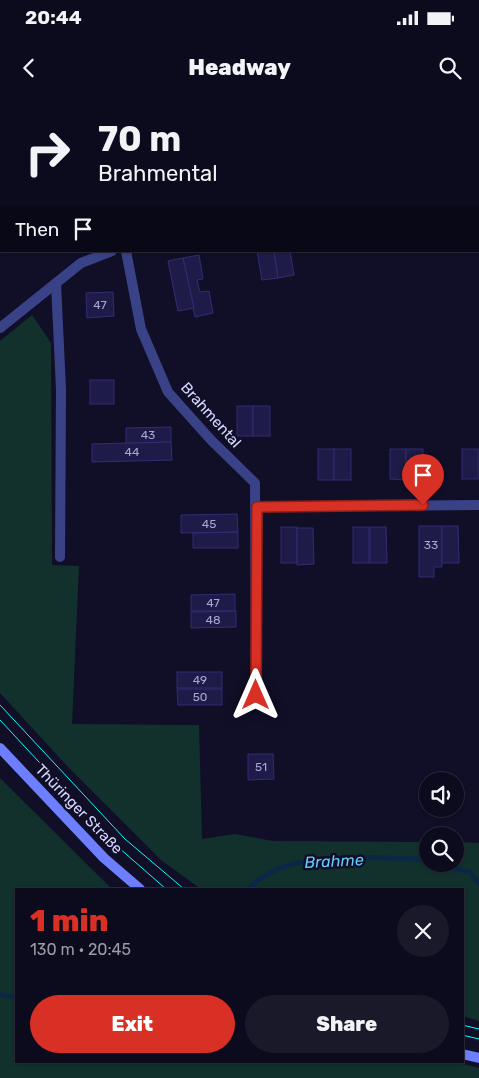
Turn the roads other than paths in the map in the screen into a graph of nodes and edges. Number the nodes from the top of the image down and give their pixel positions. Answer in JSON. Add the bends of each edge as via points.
{"nodes":[{"id":1,"x":109,"y":252,"type":"edge"},
{"id":2,"x":126,"y":252,"type":"edge"},
{"id":3,"x":56,"y":283,"type":"junction"},
{"id":4,"x":0,"y":328,"type":"edge"},
{"id":5,"x":479,"y":505,"type":"edge"},
{"id":6,"x":257,"y":507,"type":"junction"},
{"id":7,"x":60,"y":558,"type":"dead end"},
{"id":8,"x":256,"y":695,"type":"dead end"},
{"id":9,"x":0,"y":748,"type":"edge"},
{"id":10,"x":139,"y":888,"type":"edge"},
{"id":11,"x":464,"y":1054,"type":"edge"},
{"id":12,"x":479,"y":1058,"type":"edge"}],
"edges":[{"from":1,"to":3,"type":"street","via":[[81,263]]},
{"from":2,"to":6,"type":"street","name":"Brahmental","via":[[141,329],[168,392],[210,440],[255,483]]},
{"from":3,"to":4,"type":"street"},
{"from":3,"to":7,"type":"street","via":[[61,389]]},
{"from":5,"to":6,"type":"street"},
{"from":6,"to":8,"type":"street","name":"Brahmental"},
{"from":9,"to":10,"type":"main road","name":"Thüringer Straße","via":[[104,858]]},
{"from":11,"to":12,"type":"main road"}]}
